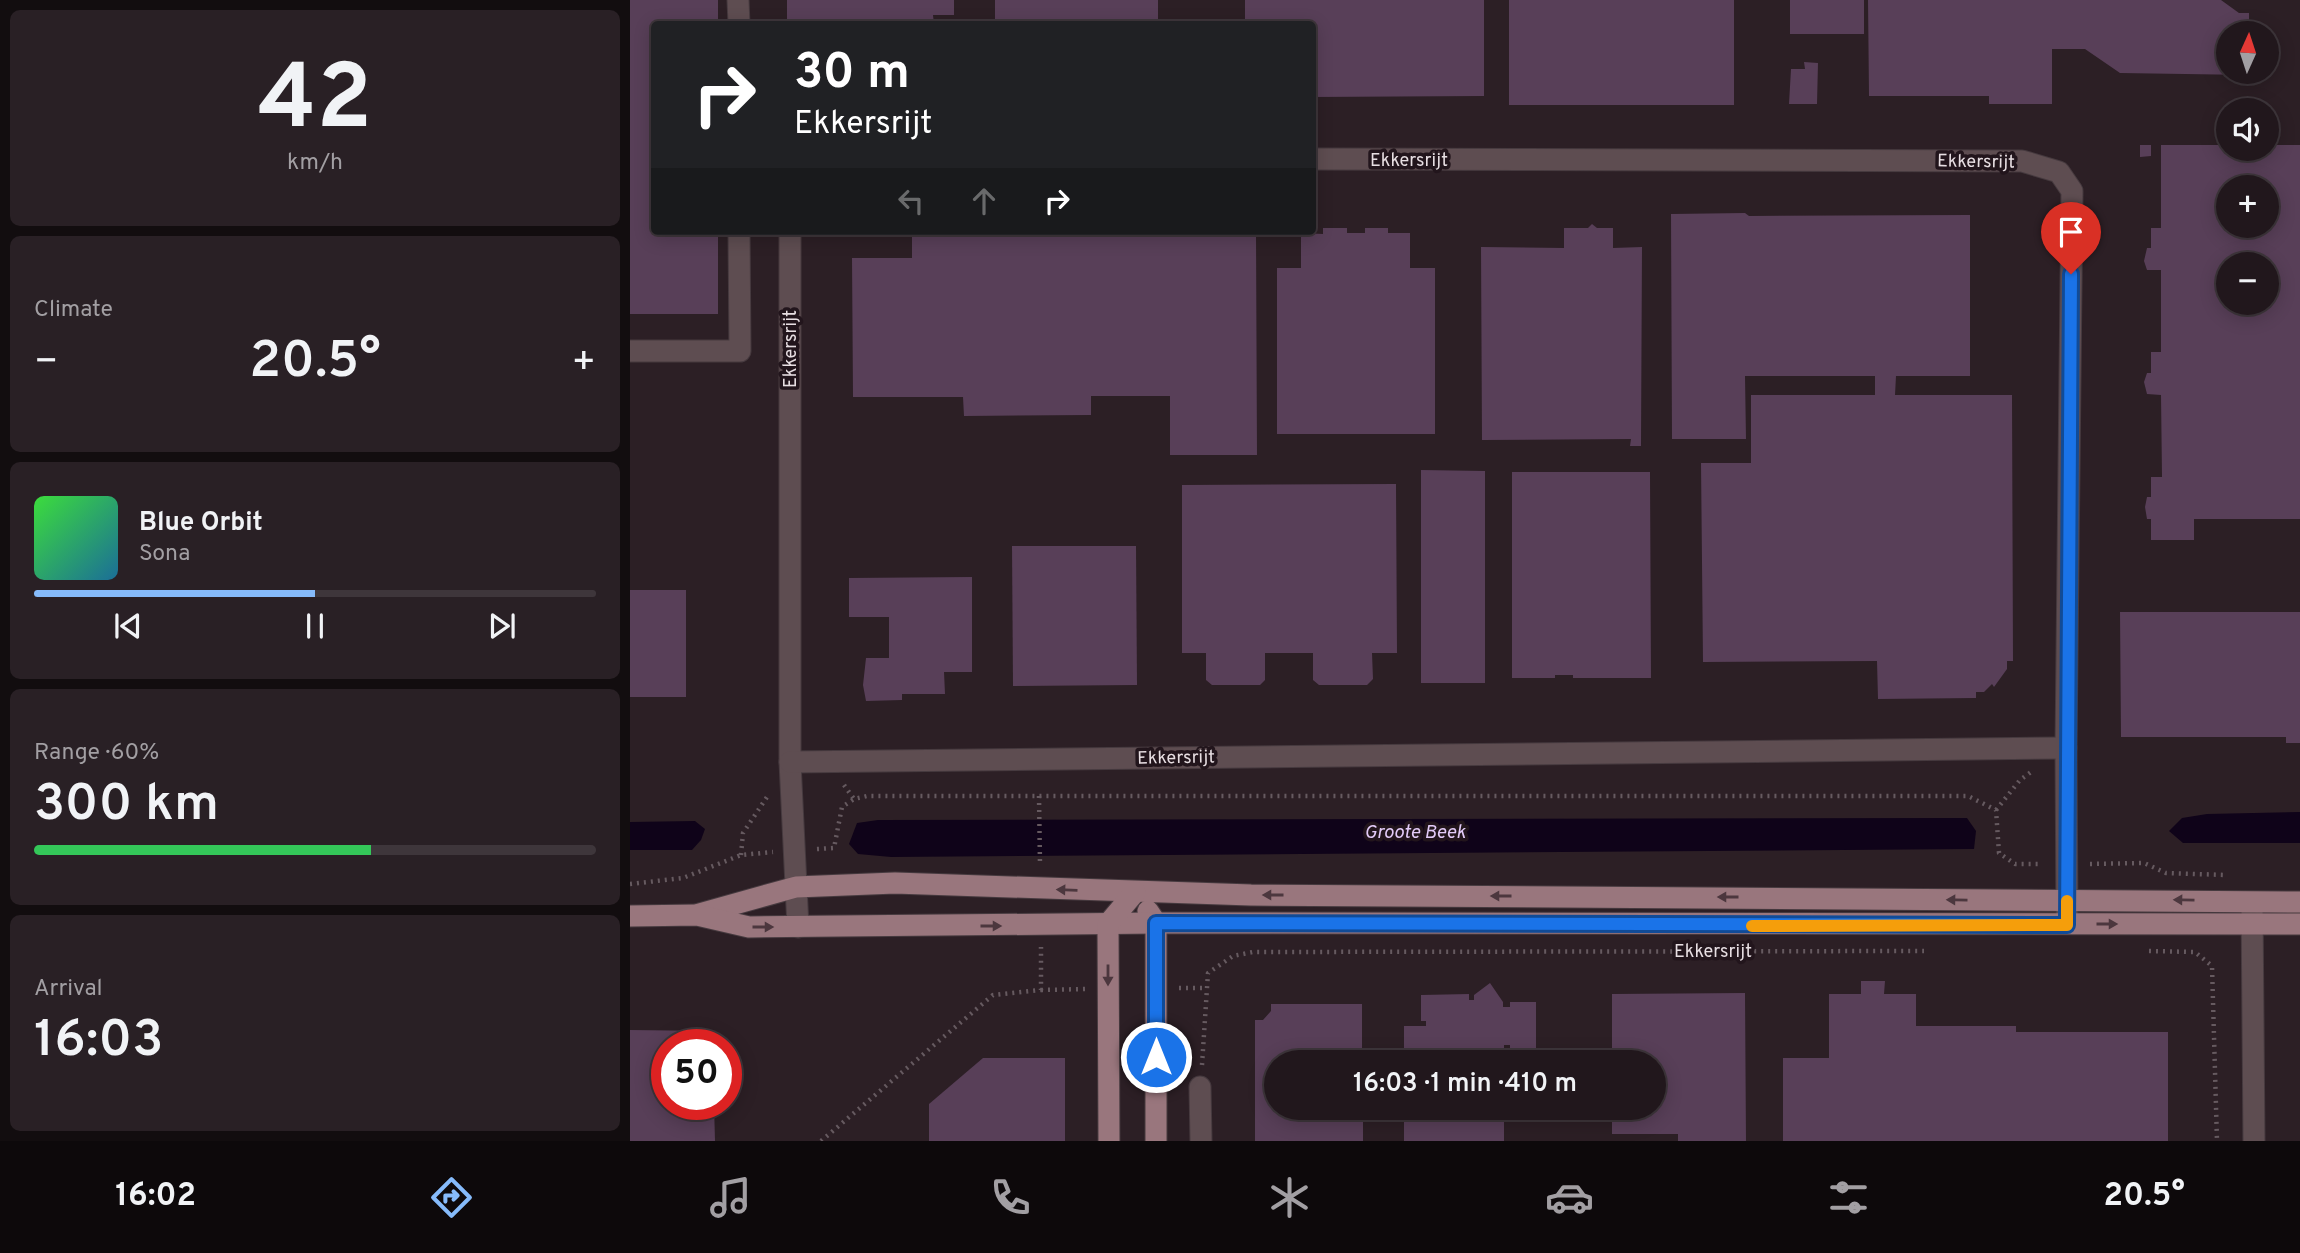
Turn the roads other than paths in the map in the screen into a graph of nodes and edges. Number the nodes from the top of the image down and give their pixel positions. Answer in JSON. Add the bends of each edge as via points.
{"nodes":[{"id":1,"x":738,"y":0,"type":"edge"},
{"id":2,"x":738,"y":21,"type":"edge"},
{"id":3,"x":1316,"y":159,"type":"edge"},
{"id":4,"x":739,"y":235,"type":"edge"},
{"id":5,"x":790,"y":235,"type":"edge"},
{"id":6,"x":630,"y":352,"type":"edge"},
{"id":7,"x":2066,"y":747,"type":"junction"},
{"id":8,"x":790,"y":762,"type":"junction"},
{"id":9,"x":796,"y":887,"type":"junction"},
{"id":10,"x":1135,"y":892,"type":"junction"},
{"id":11,"x":2252,"y":901,"type":"junction"},
{"id":12,"x":2067,"y":902,"type":"junction"},
{"id":13,"x":2300,"y":902,"type":"edge"},
{"id":14,"x":697,"y":915,"type":"junction"},
{"id":15,"x":630,"y":916,"type":"edge"},
{"id":16,"x":1156,"y":923,"type":"junction"},
{"id":17,"x":2252,"y":924,"type":"junction"},
{"id":18,"x":2300,"y":924,"type":"edge"},
{"id":19,"x":1108,"y":925,"type":"junction"},
{"id":20,"x":2067,"y":925,"type":"junction"},
{"id":21,"x":798,"y":927,"type":"junction"},
{"id":22,"x":1200,"y":1087,"type":"road end"},
{"id":23,"x":1109,"y":1141,"type":"edge"},
{"id":24,"x":1156,"y":1141,"type":"edge"},
{"id":25,"x":1200,"y":1141,"type":"edge"},
{"id":26,"x":2254,"y":1141,"type":"edge"}],
"edges":[{"from":1,"to":2,"type":"street"},
{"from":3,"to":7,"type":"street","name":"Ekkersrijt","via":[[2022,161],[2059,172],[2072,191]]},
{"from":4,"to":6,"type":"street","via":[[740,351]]},
{"from":5,"to":8,"type":"street","name":"Ekkersrijt"},
{"from":7,"to":8,"type":"street","name":"Ekkersrijt"},
{"from":7,"to":12,"type":"street","name":"Ekkersrijt"},
{"from":8,"to":9,"type":"street","name":"Ekkersrijt"},
{"from":10,"to":9,"type":"main road","name":"Ekkersrijt","one_way":true,"via":[[895,883]]},
{"from":9,"to":14,"type":"main road","name":"Ekkersrijt"},
{"from":9,"to":21,"type":"street","name":"Ekkersrijt"},
{"from":12,"to":10,"type":"main road","name":"Ekkersrijt","one_way":true},
{"from":10,"to":16,"type":"main road"},
{"from":10,"to":19,"type":"main road"},
{"from":11,"to":12,"type":"main road","name":"Ekkersrijt","one_way":true},
{"from":11,"to":13,"type":"main road","name":"Ekkersrijt"},
{"from":11,"to":17,"type":"street"},
{"from":12,"to":20,"type":"street","name":"Ekkersrijt"},
{"from":14,"to":15,"type":"main road","name":"Ekkersrijt"},
{"from":14,"to":21,"type":"main road","name":"Ekkersrijt","one_way":true,"via":[[749,927]]},
{"from":16,"to":19,"type":"main road","name":"Ekkersrijt"},
{"from":16,"to":20,"type":"main road","name":"Ekkersrijt"},
{"from":16,"to":24,"type":"main road"},
{"from":17,"to":18,"type":"main road","name":"Ekkersrijt"},
{"from":20,"to":17,"type":"main road","name":"Ekkersrijt","one_way":true},
{"from":17,"to":26,"type":"street"},
{"from":21,"to":19,"type":"main road","name":"Ekkersrijt","one_way":true},
{"from":19,"to":23,"type":"main road","one_way":true},
{"from":22,"to":25,"type":"street"}]}
